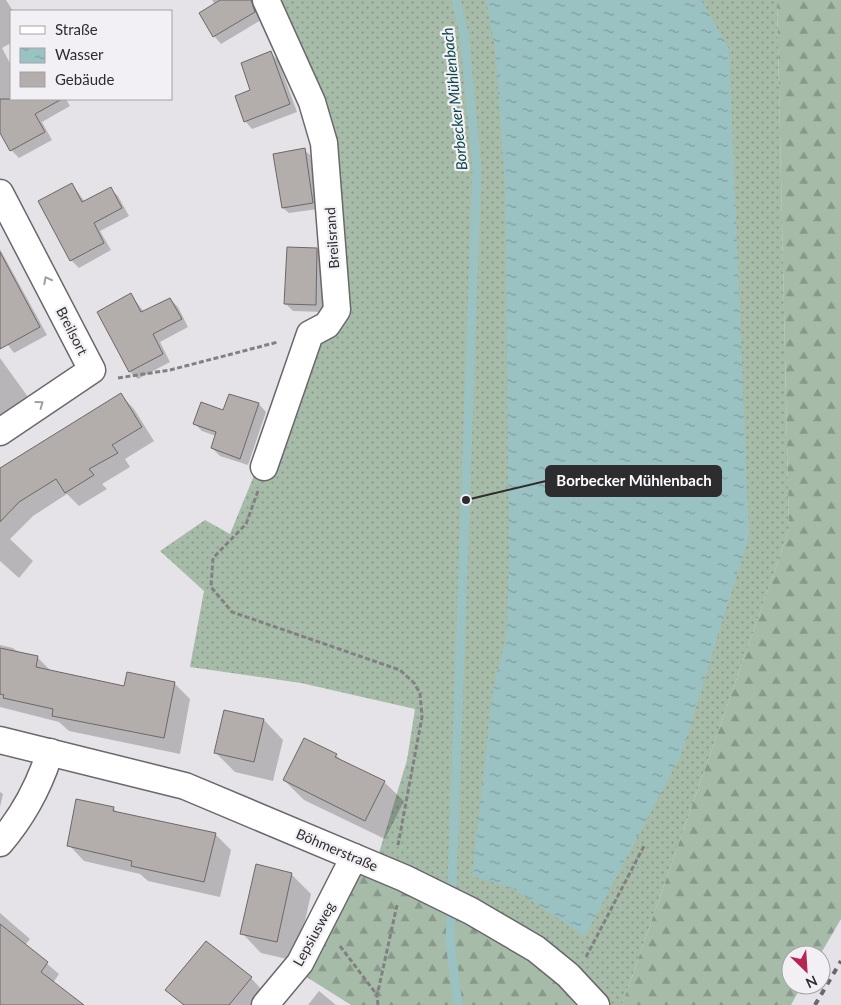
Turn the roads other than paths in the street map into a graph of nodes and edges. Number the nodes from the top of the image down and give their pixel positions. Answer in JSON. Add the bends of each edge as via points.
{"nodes":[{"id":1,"x":266,"y":0,"type":"edge"},
{"id":2,"x":0,"y":193,"type":"edge"},
{"id":3,"x":0,"y":432,"type":"edge"},
{"id":4,"x":264,"y":467,"type":"road end"},
{"id":5,"x":0,"y":740,"type":"edge"},
{"id":6,"x":50,"y":752,"type":"junction"},
{"id":7,"x":0,"y":843,"type":"edge"},
{"id":8,"x":354,"y":858,"type":"junction"},
{"id":9,"x":264,"y":1005,"type":"edge"},
{"id":10,"x":596,"y":1005,"type":"edge"}],
"edges":[{"from":1,"to":4,"type":"street","name":"Breilsrand","via":[[312,102],[324,143],[337,310],[327,325],[310,334]]},
{"from":3,"to":2,"type":"street","name":"Breilsort","one_way":true,"via":[[92,370]]},
{"from":5,"to":6,"type":"street","name":"Böhmerstraße"},
{"from":6,"to":7,"type":"street","via":[[41,780],[20,821]]},
{"from":6,"to":8,"type":"street","name":"Böhmerstraße","via":[[185,786]]},
{"from":8,"to":9,"type":"street","name":"Lepsiusweg","via":[[300,963]]},
{"from":8,"to":10,"type":"street","name":"Böhmerstraße","via":[[471,911],[536,949],[568,975]]}]}
